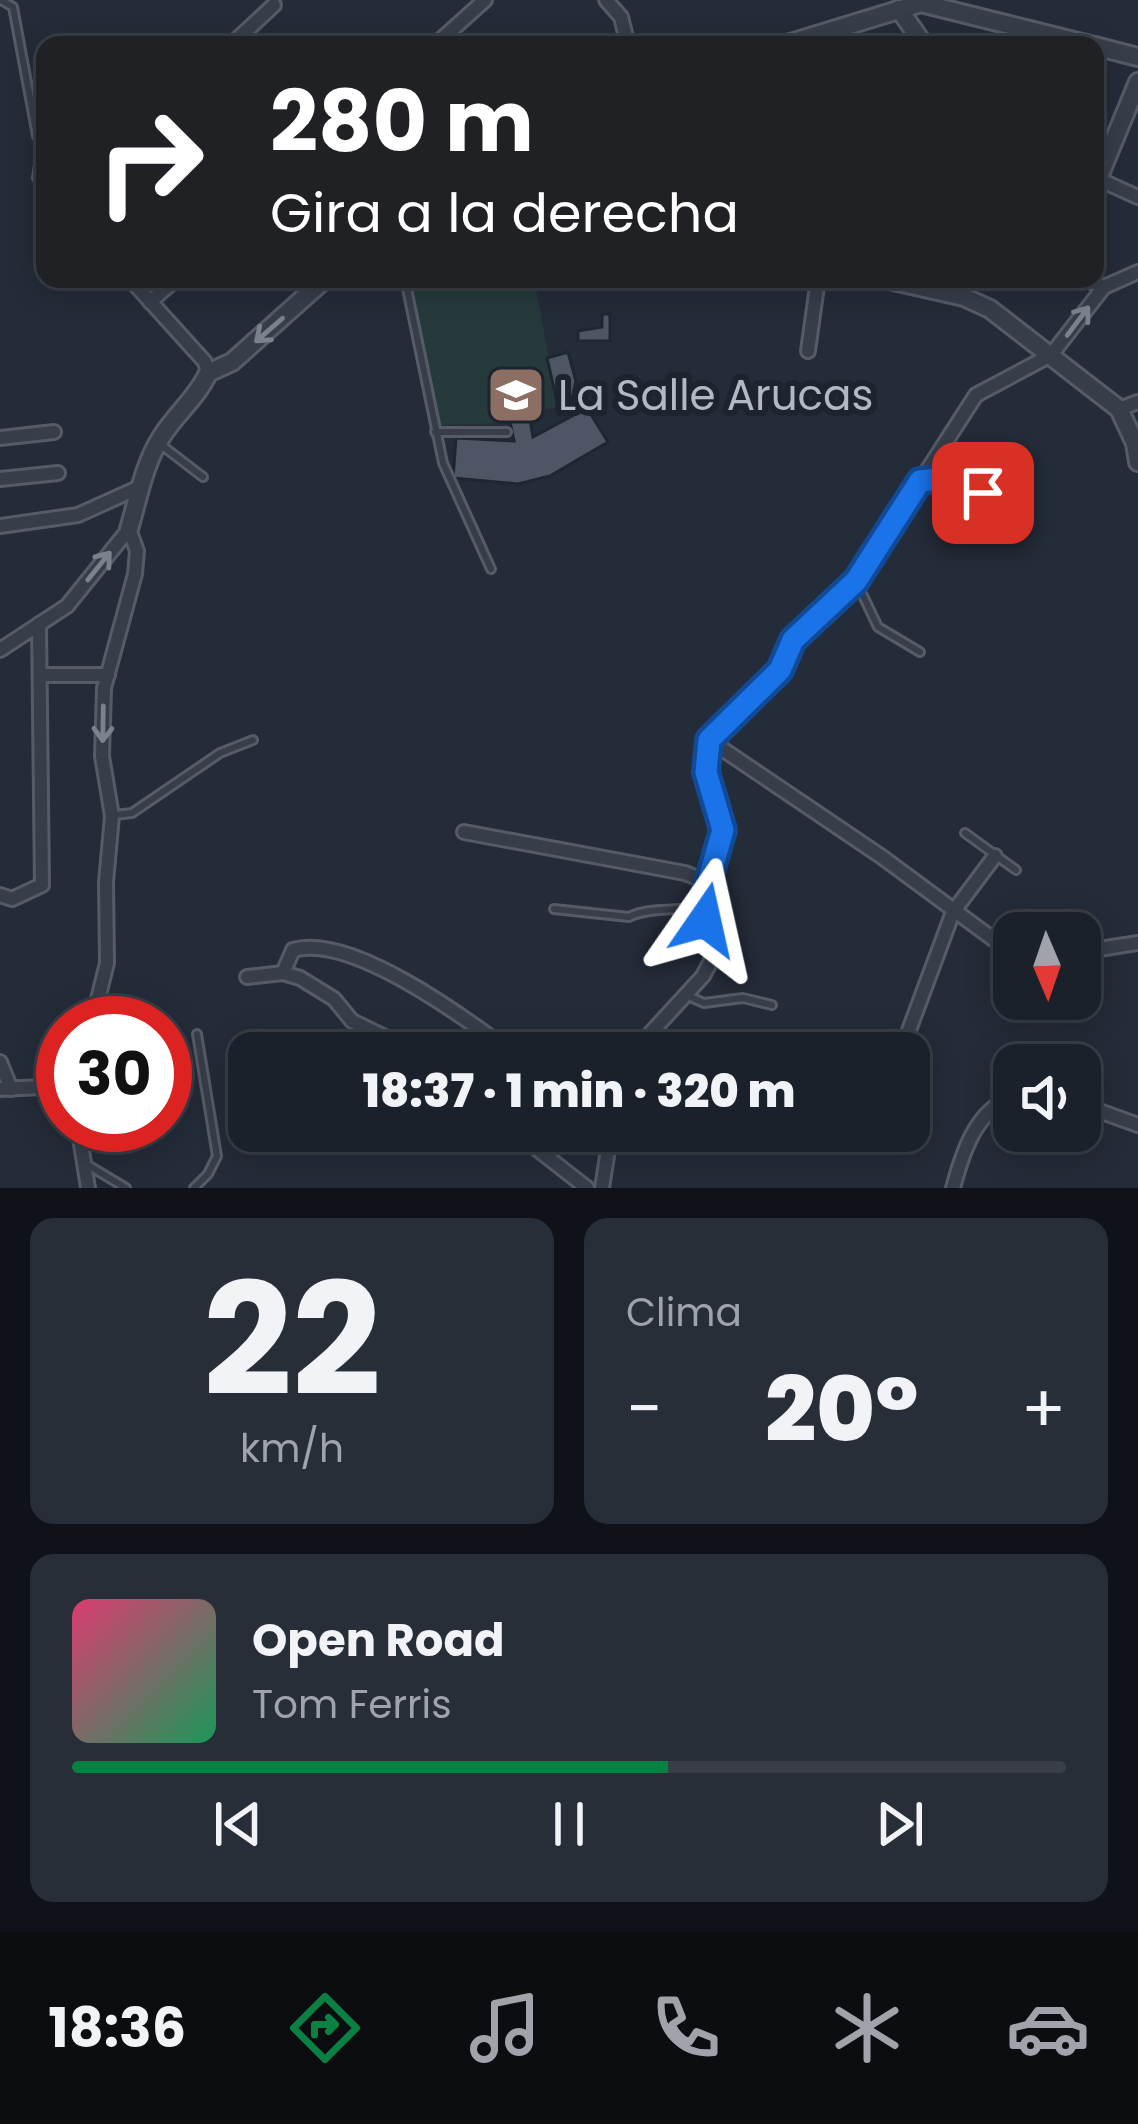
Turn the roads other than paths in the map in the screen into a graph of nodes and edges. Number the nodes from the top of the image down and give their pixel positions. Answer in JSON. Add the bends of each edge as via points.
{"nodes":[{"id":1,"x":1,"y":0,"type":"edge"},
{"id":2,"x":485,"y":0,"type":"edge"},
{"id":3,"x":606,"y":0,"type":"edge"},
{"id":4,"x":274,"y":5,"type":"dead end"},
{"id":5,"x":899,"y":9,"type":"junction"},
{"id":6,"x":241,"y":36,"type":"edge"},
{"id":7,"x":445,"y":36,"type":"edge"},
{"id":8,"x":626,"y":36,"type":"edge"},
{"id":9,"x":813,"y":36,"type":"edge"},
{"id":10,"x":918,"y":36,"type":"edge"},
{"id":11,"x":1046,"y":36,"type":"edge"},
{"id":12,"x":1104,"y":51,"type":"edge"},
{"id":13,"x":1138,"y":57,"type":"edge"},
{"id":14,"x":1138,"y":82,"type":"edge"},
{"id":15,"x":36,"y":131,"type":"edge"},
{"id":16,"x":1104,"y":162,"type":"edge"},
{"id":17,"x":1104,"y":184,"type":"edge"},
{"id":18,"x":1138,"y":196,"type":"edge"},
{"id":19,"x":1138,"y":272,"type":"edge"},
{"id":20,"x":1104,"y":287,"type":"edge"},
{"id":21,"x":138,"y":288,"type":"edge"},
{"id":22,"x":166,"y":288,"type":"edge"},
{"id":23,"x":316,"y":288,"type":"edge"},
{"id":24,"x":407,"y":288,"type":"edge"},
{"id":25,"x":817,"y":288,"type":"edge"},
{"id":26,"x":924,"y":288,"type":"edge"},
{"id":27,"x":1103,"y":288,"type":"edge"},
{"id":28,"x":150,"y":302,"type":"junction"},
{"id":29,"x":808,"y":351,"type":"dead end"},
{"id":30,"x":1051,"y":356,"type":"junction"},
{"id":31,"x":208,"y":373,"type":"junction"},
{"id":32,"x":1138,"y":402,"type":"edge"},
{"id":33,"x":1119,"y":409,"type":"junction"},
{"id":34,"x":54,"y":432,"type":"dead end"},
{"id":35,"x":435,"y":432,"type":"junction"},
{"id":36,"x":507,"y":432,"type":"dead end"},
{"id":37,"x":0,"y":438,"type":"edge"},
{"id":38,"x":158,"y":442,"type":"junction"},
{"id":39,"x":1138,"y":462,"type":"edge"},
{"id":40,"x":58,"y":473,"type":"dead end"},
{"id":41,"x":203,"y":477,"type":"dead end"},
{"id":42,"x":0,"y":479,"type":"edge"},
{"id":43,"x":920,"y":481,"type":"junction"},
{"id":44,"x":140,"y":487,"type":"junction"},
{"id":45,"x":0,"y":526,"type":"edge"},
{"id":46,"x":1023,"y":527,"type":"dead end"},
{"id":47,"x":129,"y":529,"type":"junction"},
{"id":48,"x":490,"y":569,"type":"dead end"},
{"id":49,"x":856,"y":581,"type":"junction"},
{"id":50,"x":39,"y":624,"type":"junction"},
{"id":51,"x":0,"y":650,"type":"edge"},
{"id":52,"x":920,"y":652,"type":"dead end"},
{"id":53,"x":40,"y":675,"type":"junction"},
{"id":54,"x":108,"y":675,"type":"junction"},
{"id":55,"x":253,"y":740,"type":"dead end"},
{"id":56,"x":709,"y":740,"type":"junction"},
{"id":57,"x":112,"y":816,"type":"junction"},
{"id":58,"x":464,"y":832,"type":"dead end"},
{"id":59,"x":965,"y":833,"type":"dead end"},
{"id":60,"x":995,"y":856,"type":"junction"},
{"id":61,"x":1016,"y":870,"type":"dead end"},
{"id":62,"x":708,"y":882,"type":"junction"},
{"id":63,"x":0,"y":895,"type":"edge"},
{"id":64,"x":701,"y":907,"type":"junction"},
{"id":65,"x":554,"y":909,"type":"dead end"},
{"id":66,"x":952,"y":912,"type":"junction"},
{"id":67,"x":993,"y":939,"type":"edge"},
{"id":68,"x":1138,"y":943,"type":"edge"},
{"id":69,"x":1101,"y":949,"type":"edge"},
{"id":70,"x":283,"y":973,"type":"junction"},
{"id":71,"x":247,"y":977,"type":"dead end"},
{"id":72,"x":685,"y":994,"type":"junction"},
{"id":73,"x":99,"y":996,"type":"edge"},
{"id":74,"x":772,"y":1005,"type":"dead end"},
{"id":75,"x":375,"y":1032,"type":"edge"},
{"id":76,"x":484,"y":1032,"type":"edge"},
{"id":77,"x":655,"y":1032,"type":"edge"},
{"id":78,"x":909,"y":1032,"type":"edge"},
{"id":79,"x":197,"y":1034,"type":"dead end"},
{"id":80,"x":0,"y":1061,"type":"edge"},
{"id":81,"x":36,"y":1087,"type":"edge"},
{"id":82,"x":6,"y":1089,"type":"edge"},
{"id":83,"x":993,"y":1107,"type":"edge"},
{"id":84,"x":1101,"y":1112,"type":"edge"},
{"id":85,"x":1138,"y":1125,"type":"edge"},
{"id":86,"x":81,"y":1152,"type":"edge"},
{"id":87,"x":541,"y":1152,"type":"edge"},
{"id":88,"x":608,"y":1152,"type":"edge"},
{"id":89,"x":82,"y":1162,"type":"junction"},
{"id":90,"x":88,"y":1188,"type":"edge"},
{"id":91,"x":127,"y":1188,"type":"edge"},
{"id":92,"x":194,"y":1188,"type":"edge"},
{"id":93,"x":587,"y":1188,"type":"edge"},
{"id":94,"x":602,"y":1188,"type":"edge"},
{"id":95,"x":953,"y":1188,"type":"edge"}],
"edges":[{"from":1,"to":15,"type":"lane","via":[[13,7]]},
{"from":2,"to":7,"type":"street"},
{"from":3,"to":8,"type":"street"},
{"from":4,"to":6,"type":"street"},
{"from":5,"to":9,"type":"street"},
{"from":5,"to":10,"type":"street"},
{"from":5,"to":11,"type":"street","via":[[921,3]]},
{"from":12,"to":13,"type":"street"},
{"from":14,"to":16,"type":"street"},
{"from":17,"to":18,"type":"street"},
{"from":19,"to":20,"type":"street"},
{"from":21,"to":28,"type":"street"},
{"from":22,"to":28,"type":"street"},
{"from":23,"to":31,"type":"street","one_way":true,"via":[[232,362]]},
{"from":24,"to":35,"type":"lane"},
{"from":25,"to":29,"type":"street"},
{"from":26,"to":30,"type":"street","via":[[990,309]]},
{"from":30,"to":27,"type":"street","one_way":true},
{"from":28,"to":31,"type":"street"},
{"from":30,"to":33,"type":"street"},
{"from":30,"to":43,"type":"street","via":[[976,395]]},
{"from":31,"to":38,"type":"street"},
{"from":32,"to":33,"type":"street"},
{"from":33,"to":39,"type":"street"},
{"from":34,"to":37,"type":"street"},
{"from":35,"to":36,"type":"lane"},
{"from":35,"to":48,"type":"lane"},
{"from":38,"to":41,"type":"lane"},
{"from":38,"to":44,"type":"street"},
{"from":40,"to":42,"type":"street"},
{"from":43,"to":46,"type":"lane","via":[[947,478],[1019,508]]},
{"from":43,"to":49,"type":"street"},
{"from":44,"to":45,"type":"street","via":[[78,515]]},
{"from":44,"to":47,"type":"street"},
{"from":50,"to":47,"type":"street","one_way":true,"via":[[67,606]]},
{"from":47,"to":54,"type":"street","via":[[135,574]]},
{"from":49,"to":52,"type":"lane","via":[[878,627]]},
{"from":49,"to":56,"type":"street","via":[[793,640],[780,670]]},
{"from":50,"to":51,"type":"street"},
{"from":50,"to":53,"type":"street"},
{"from":53,"to":54,"type":"street"},
{"from":53,"to":63,"type":"street","via":[[42,886],[12,899]]},
{"from":54,"to":57,"type":"street","one_way":true,"via":[[102,756]]},
{"from":55,"to":57,"type":"lane","via":[[132,813]]},
{"from":56,"to":62,"type":"street","via":[[706,772],[723,830]]},
{"from":56,"to":66,"type":"street"},
{"from":57,"to":73,"type":"street"},
{"from":58,"to":62,"type":"street"},
{"from":59,"to":60,"type":"lane"},
{"from":60,"to":61,"type":"lane"},
{"from":60,"to":66,"type":"street"},
{"from":62,"to":64,"type":"street"},
{"from":64,"to":65,"type":"lane","via":[[629,917]]},
{"from":64,"to":72,"type":"street","via":[[714,955]]},
{"from":66,"to":67,"type":"street"},
{"from":66,"to":78,"type":"street"},
{"from":68,"to":69,"type":"street"},
{"from":70,"to":71,"type":"street"},
{"from":70,"to":75,"type":"street"},
{"from":70,"to":76,"type":"street","via":[[293,950],[326,948],[432,994]]},
{"from":72,"to":74,"type":"lane","via":[[704,1003],[743,998]]},
{"from":72,"to":77,"type":"street"},
{"from":79,"to":92,"type":"lane","via":[[217,1156]]},
{"from":80,"to":82,"type":"street"},
{"from":81,"to":82,"type":"street"},
{"from":83,"to":95,"type":"street","via":[[978,1120]]},
{"from":84,"to":85,"type":"street"},
{"from":86,"to":89,"type":"street"},
{"from":87,"to":93,"type":"street"},
{"from":88,"to":94,"type":"street"},
{"from":89,"to":90,"type":"street"},
{"from":89,"to":91,"type":"lane"}]}
